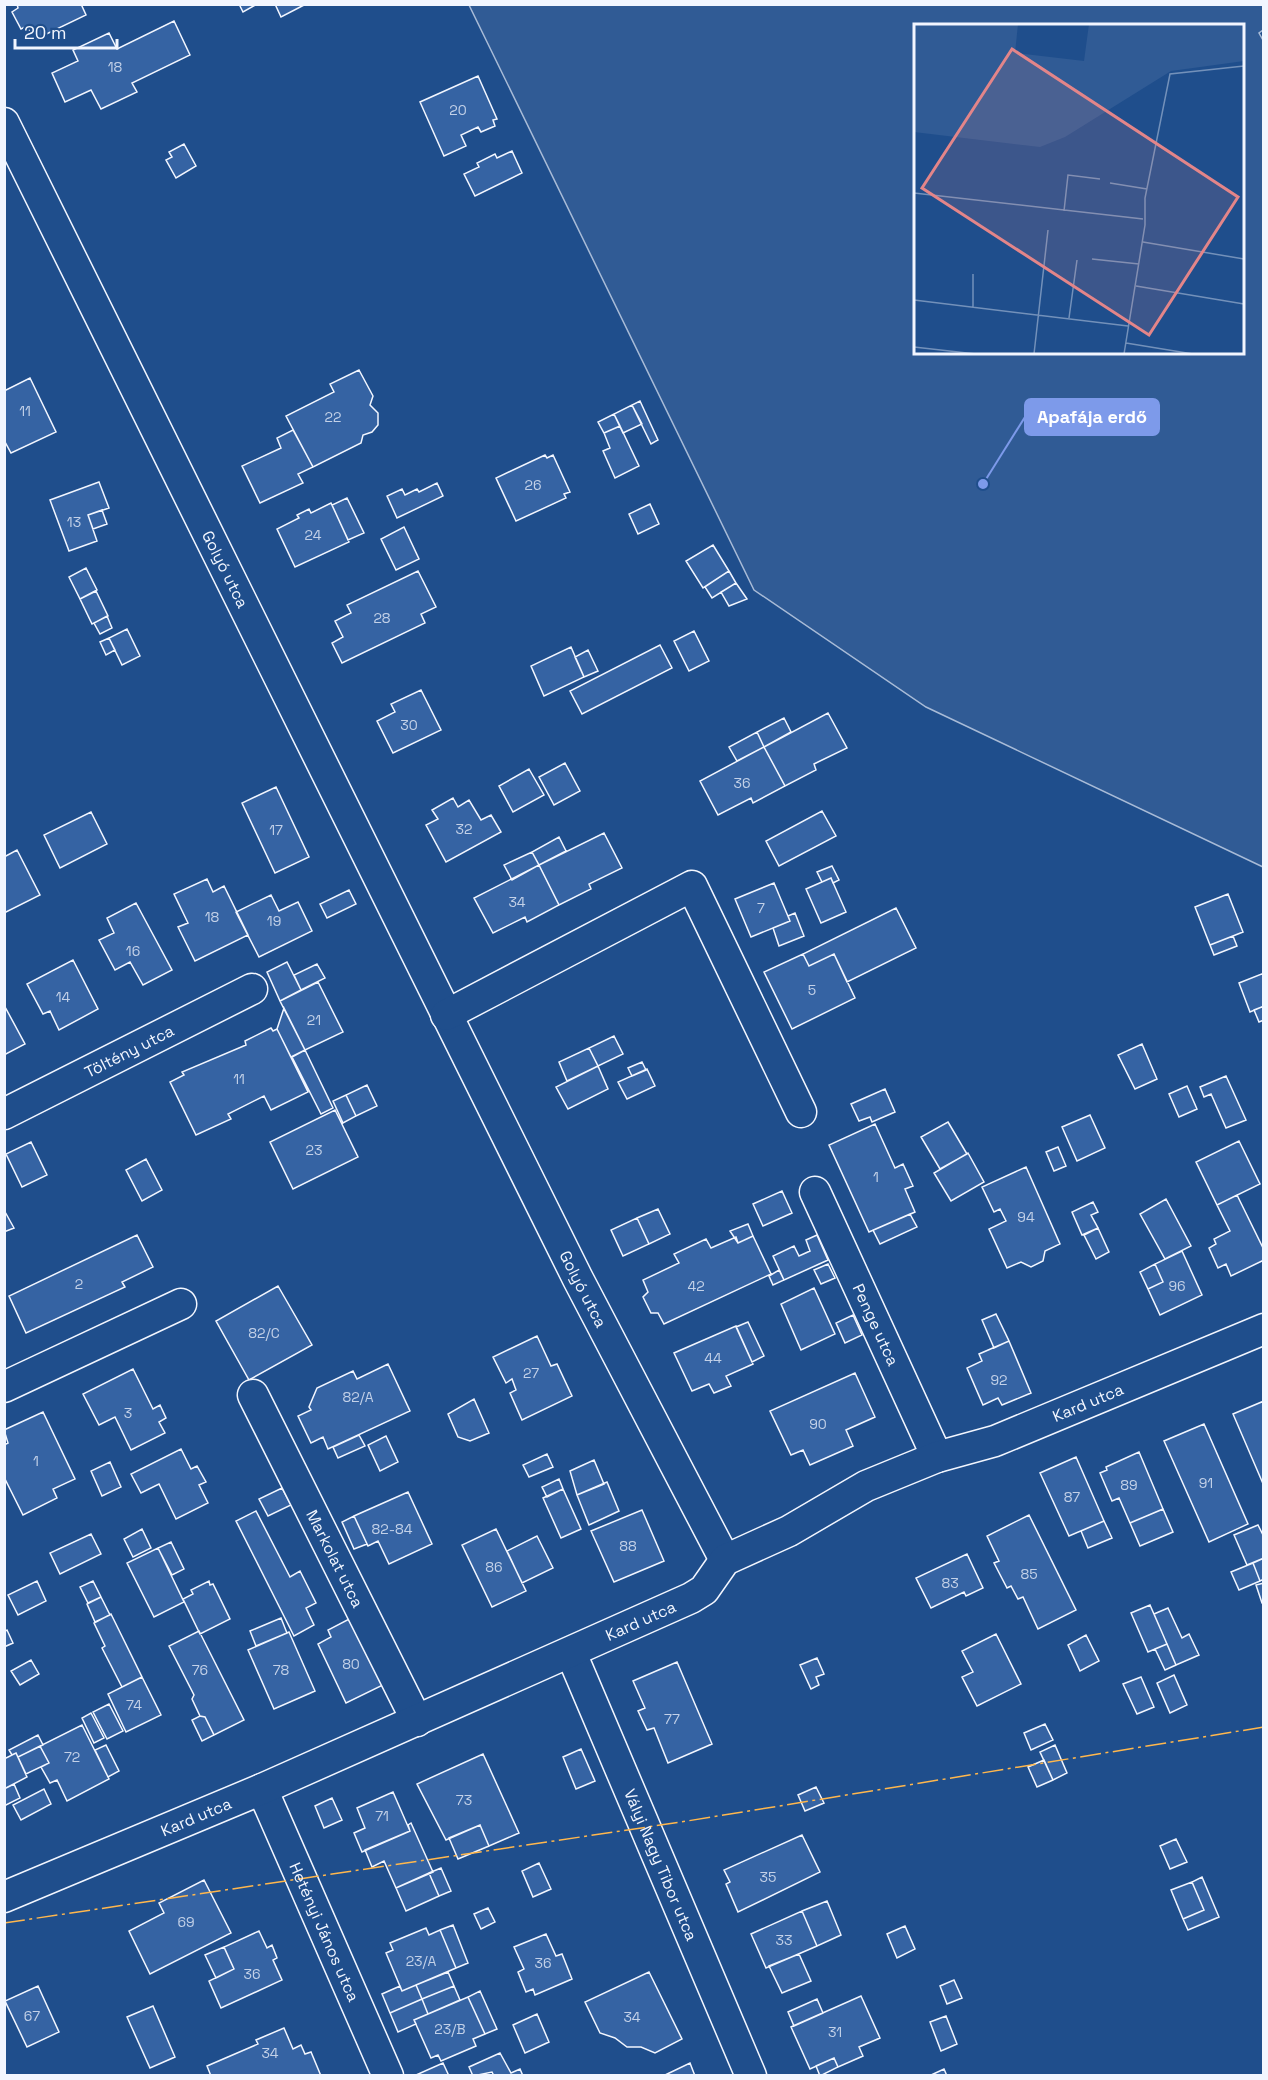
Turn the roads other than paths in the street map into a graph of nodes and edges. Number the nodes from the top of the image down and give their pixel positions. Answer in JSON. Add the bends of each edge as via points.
{"nodes":[{"id":1,"x":4,"y":123,"type":"edge"},
{"id":2,"x":252,"y":989,"type":"dead end"},
{"id":3,"x":446,"y":1016,"type":"junction"},
{"id":4,"x":801,"y":1112,"type":"dead end"},
{"id":5,"x":4,"y":1114,"type":"edge"},
{"id":6,"x":815,"y":1192,"type":"dead end"},
{"id":7,"x":181,"y":1304,"type":"dead end"},
{"id":8,"x":1263,"y":1329,"type":"edge"},
{"id":9,"x":4,"y":1387,"type":"edge"},
{"id":10,"x":253,"y":1395,"type":"dead end"},
{"id":11,"x":937,"y":1457,"type":"junction"},
{"id":12,"x":725,"y":1560,"type":"junction"},
{"id":13,"x":571,"y":1653,"type":"junction"},
{"id":14,"x":417,"y":1721,"type":"junction"},
{"id":15,"x":262,"y":1789,"type":"junction"},
{"id":16,"x":4,"y":1897,"type":"edge"},
{"id":17,"x":388,"y":2076,"type":"edge"},
{"id":18,"x":751,"y":2076,"type":"edge"}],
"edges":[{"from":1,"to":3,"type":"street","name":"Golyó utca"},
{"from":2,"to":5,"type":"street","name":"Töltény utca"},
{"from":3,"to":4,"type":"street","via":[[692,886]]},
{"from":3,"to":12,"type":"street","name":"Golyó utca","via":[[578,1280]]},
{"from":6,"to":11,"type":"street","name":"Penge utca"},
{"from":7,"to":9,"type":"street"},
{"from":8,"to":11,"type":"street","name":"Kard utca","via":[[995,1441]]},
{"from":10,"to":14,"type":"street","name":"Markolat utca"},
{"from":11,"to":12,"type":"street","name":"Kard utca","via":[[866,1486],[789,1531]]},
{"from":12,"to":13,"type":"street","name":"Kard utca","via":[[704,1590],[691,1598]]},
{"from":13,"to":14,"type":"street","name":"Kard utca"},
{"from":13,"to":18,"type":"street","name":"Vályi Nagy Tibor utca"},
{"from":14,"to":15,"type":"street","name":"Kard utca"},
{"from":15,"to":16,"type":"street","name":"Kard utca"},
{"from":15,"to":17,"type":"street","name":"Hetényi János utca"}]}
